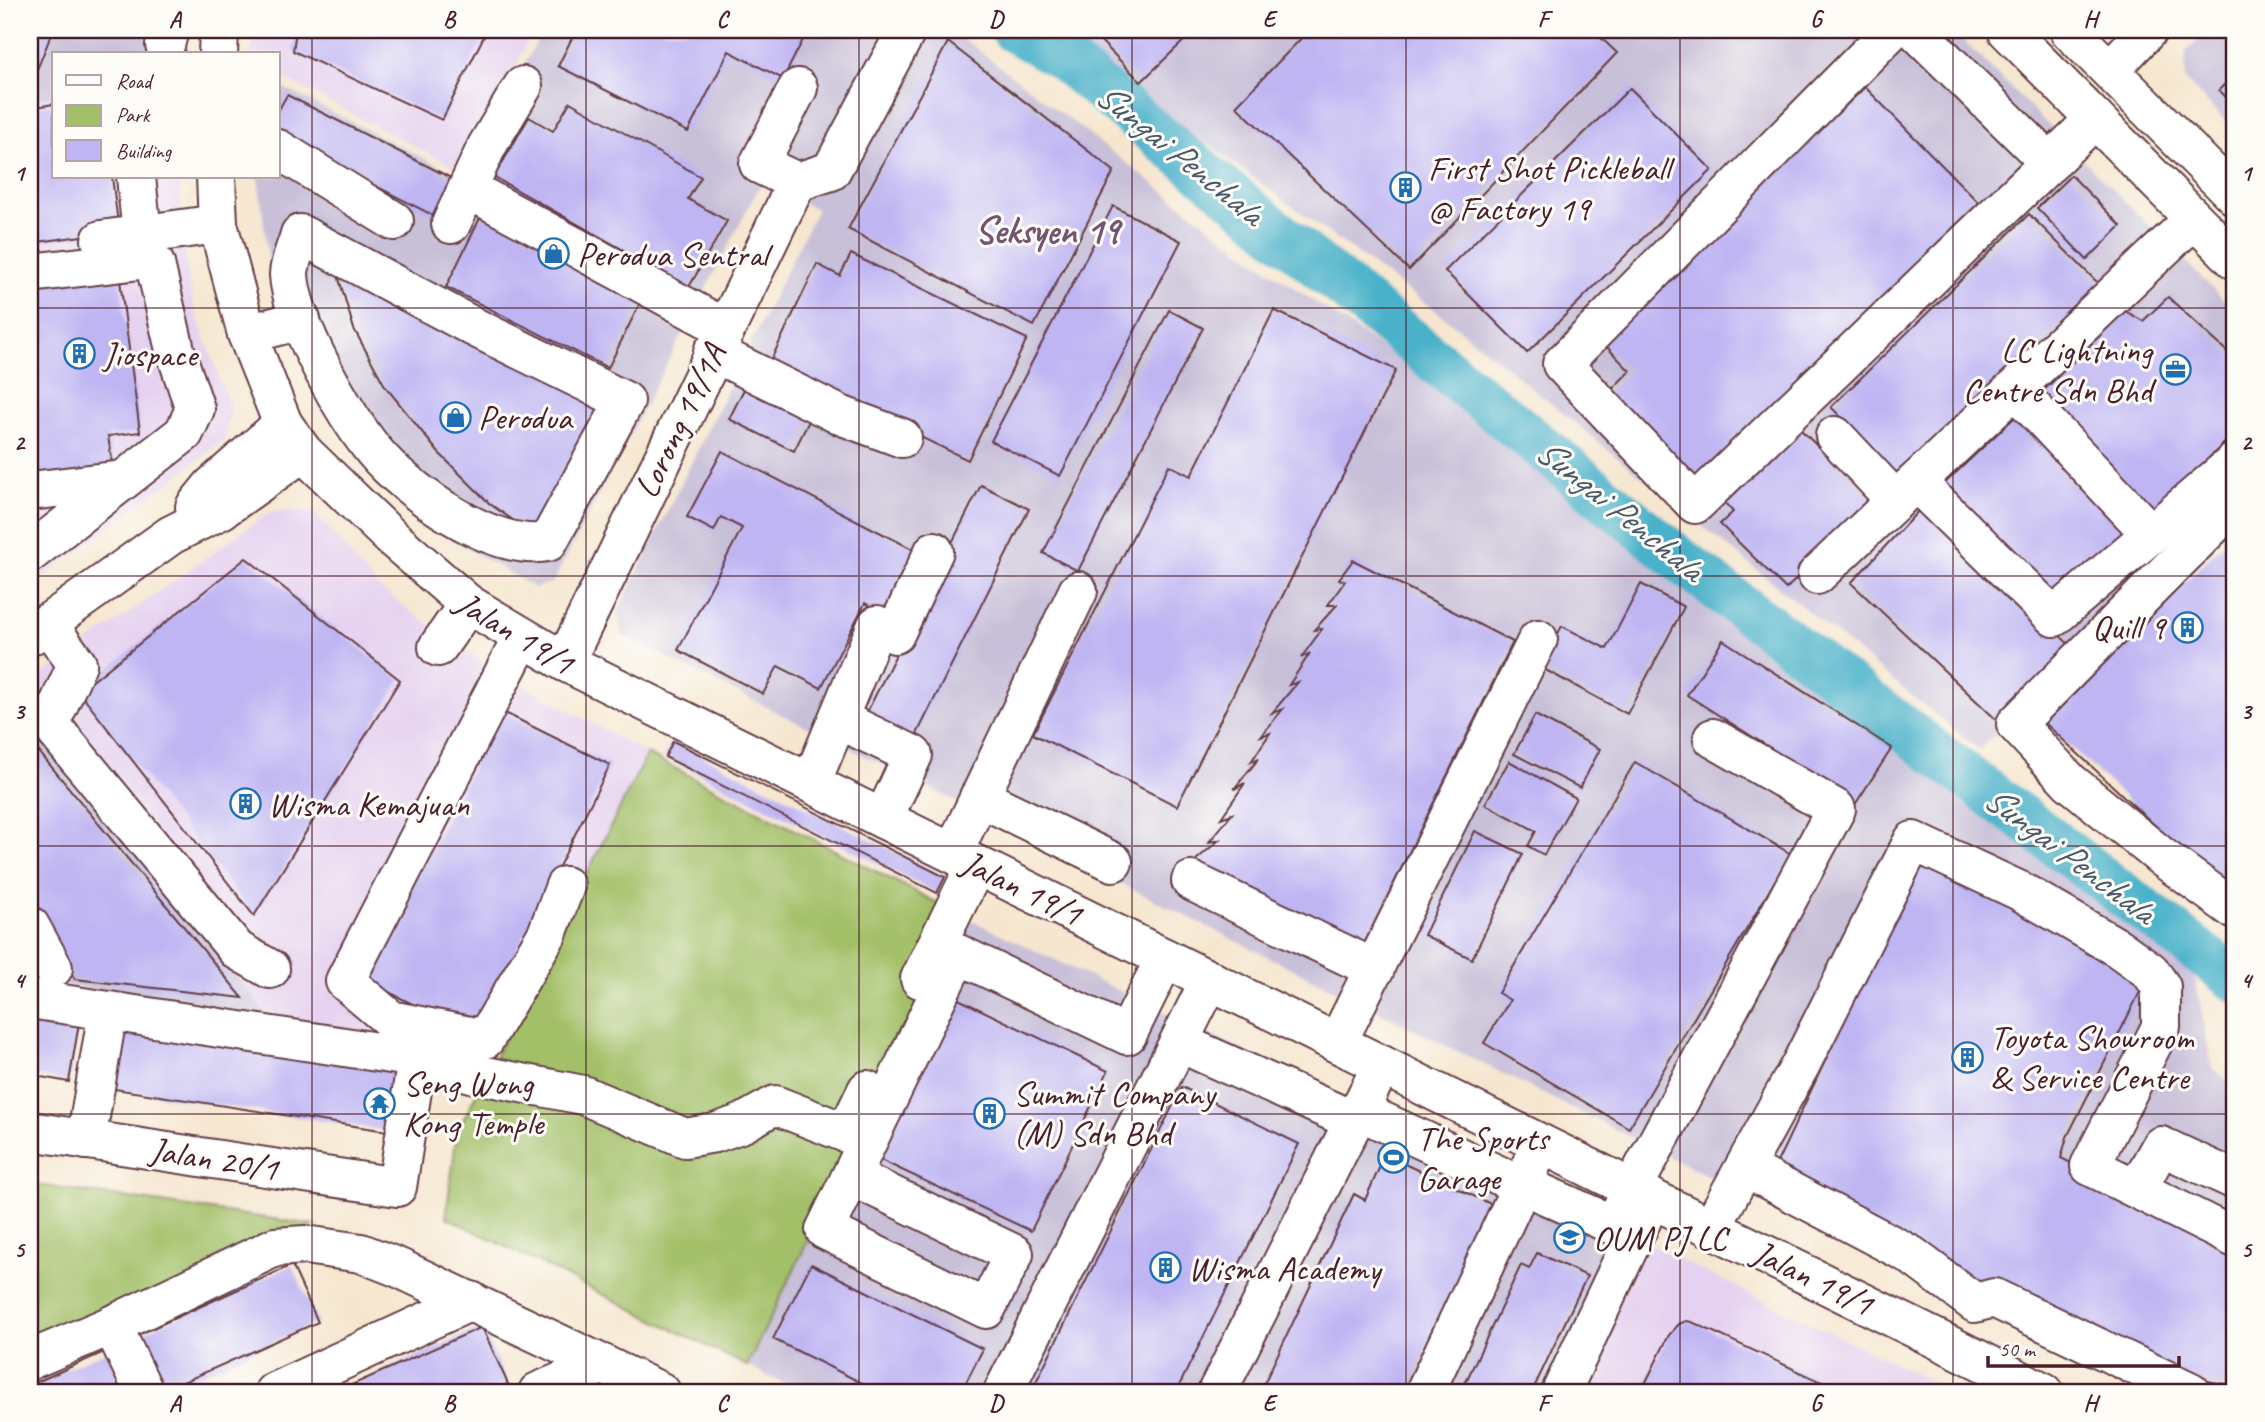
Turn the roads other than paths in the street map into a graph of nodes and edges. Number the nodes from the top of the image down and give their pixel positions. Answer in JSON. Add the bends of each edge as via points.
{"nodes":[{"id":1,"x":219,"y":30,"type":"edge"},
{"id":2,"x":907,"y":30,"type":"edge"},
{"id":3,"x":1892,"y":30,"type":"edge"},
{"id":4,"x":1915,"y":30,"type":"edge"},
{"id":5,"x":2007,"y":30,"type":"edge"},
{"id":6,"x":2069,"y":30,"type":"edge"},
{"id":7,"x":2148,"y":30,"type":"edge"},
{"id":8,"x":218,"y":52,"type":"edge"},
{"id":9,"x":2109,"y":70,"type":"junction"},
{"id":10,"x":523,"y":86,"type":"dead end"},
{"id":11,"x":798,"y":88,"type":"dead end"},
{"id":12,"x":2095,"y":119,"type":"junction"},
{"id":13,"x":280,"y":150,"type":"edge"},
{"id":14,"x":2050,"y":163,"type":"junction"},
{"id":15,"x":136,"y":178,"type":"edge"},
{"id":16,"x":216,"y":178,"type":"edge"},
{"id":17,"x":797,"y":182,"type":"junction"},
{"id":18,"x":468,"y":189,"type":"junction"},
{"id":19,"x":2235,"y":195,"type":"edge"},
{"id":20,"x":2194,"y":219,"type":"junction"},
{"id":21,"x":394,"y":221,"type":"dead end"},
{"id":22,"x":218,"y":224,"type":"junction"},
{"id":23,"x":450,"y":224,"type":"dead end"},
{"id":24,"x":142,"y":234,"type":"junction"},
{"id":25,"x":30,"y":249,"type":"edge"},
{"id":26,"x":2235,"y":260,"type":"edge"},
{"id":27,"x":30,"y":273,"type":"edge"},
{"id":28,"x":301,"y":320,"type":"junction"},
{"id":29,"x":247,"y":334,"type":"junction"},
{"id":30,"x":719,"y":340,"type":"junction"},
{"id":31,"x":2015,"y":389,"type":"junction"},
{"id":32,"x":1835,"y":436,"type":"dead end"},
{"id":33,"x":293,"y":438,"type":"junction"},
{"id":34,"x":902,"y":438,"type":"dead end"},
{"id":35,"x":2235,"y":461,"type":"edge"},
{"id":36,"x":125,"y":480,"type":"junction"},
{"id":37,"x":30,"y":491,"type":"edge"},
{"id":38,"x":1906,"y":492,"type":"junction"},
{"id":39,"x":429,"y":501,"type":"junction"},
{"id":40,"x":2235,"y":503,"type":"edge"},
{"id":41,"x":2151,"y":534,"type":"junction"},
{"id":42,"x":391,"y":537,"type":"junction"},
{"id":43,"x":934,"y":551,"type":"dead end"},
{"id":44,"x":30,"y":553,"type":"edge"},
{"id":45,"x":1817,"y":575,"type":"dead end"},
{"id":46,"x":1078,"y":591,"type":"dead end"},
{"id":47,"x":468,"y":604,"type":"junction"},
{"id":48,"x":38,"y":629,"type":"edge"},
{"id":49,"x":522,"y":638,"type":"junction"},
{"id":50,"x":1538,"y":639,"type":"dead end"},
{"id":51,"x":438,"y":647,"type":"dead end"},
{"id":52,"x":565,"y":662,"type":"junction"},
{"id":53,"x":838,"y":719,"type":"junction"},
{"id":54,"x":1713,"y":738,"type":"dead end"},
{"id":55,"x":811,"y":783,"type":"junction"},
{"id":56,"x":979,"y":797,"type":"junction"},
{"id":57,"x":883,"y":819,"type":"junction"},
{"id":58,"x":965,"y":859,"type":"junction"},
{"id":59,"x":1113,"y":862,"type":"dead end"},
{"id":60,"x":1191,"y":881,"type":"dead end"},
{"id":61,"x":565,"y":886,"type":"dead end"},
{"id":62,"x":2235,"y":910,"type":"edge"},
{"id":63,"x":30,"y":926,"type":"edge"},
{"id":64,"x":1165,"y":958,"type":"junction"},
{"id":65,"x":30,"y":966,"type":"edge"},
{"id":66,"x":270,"y":969,"type":"dead end"},
{"id":67,"x":1375,"y":969,"type":"junction"},
{"id":68,"x":1210,"y":980,"type":"junction"},
{"id":69,"x":30,"y":999,"type":"edge"},
{"id":70,"x":108,"y":1011,"type":"junction"},
{"id":71,"x":1180,"y":1043,"type":"junction"},
{"id":72,"x":1337,"y":1043,"type":"junction"},
{"id":73,"x":417,"y":1058,"type":"junction"},
{"id":74,"x":1392,"y":1070,"type":"junction"},
{"id":75,"x":1366,"y":1120,"type":"junction"},
{"id":76,"x":30,"y":1131,"type":"edge"},
{"id":77,"x":86,"y":1140,"type":"junction"},
{"id":78,"x":1551,"y":1149,"type":"junction"},
{"id":79,"x":1746,"y":1168,"type":"junction"},
{"id":80,"x":851,"y":1176,"type":"dead end"},
{"id":81,"x":2235,"y":1180,"type":"edge"},
{"id":82,"x":1530,"y":1189,"type":"junction"},
{"id":83,"x":2137,"y":1189,"type":"junction"},
{"id":84,"x":1642,"y":1194,"type":"junction"},
{"id":85,"x":1711,"y":1228,"type":"junction"},
{"id":86,"x":2235,"y":1238,"type":"edge"},
{"id":87,"x":471,"y":1301,"type":"junction"},
{"id":88,"x":1975,"y":1303,"type":"junction"},
{"id":89,"x":112,"y":1325,"type":"junction"},
{"id":90,"x":1960,"y":1351,"type":"junction"},
{"id":91,"x":30,"y":1360,"type":"edge"},
{"id":92,"x":603,"y":1364,"type":"junction"},
{"id":93,"x":549,"y":1390,"type":"edge"},
{"id":94,"x":144,"y":1392,"type":"edge"},
{"id":95,"x":274,"y":1392,"type":"edge"},
{"id":96,"x":661,"y":1392,"type":"edge"},
{"id":97,"x":1003,"y":1392,"type":"edge"},
{"id":98,"x":1217,"y":1392,"type":"edge"},
{"id":99,"x":1246,"y":1392,"type":"edge"},
{"id":100,"x":1425,"y":1392,"type":"edge"},
{"id":101,"x":1447,"y":1392,"type":"edge"},
{"id":102,"x":1560,"y":1392,"type":"edge"},
{"id":103,"x":2044,"y":1392,"type":"edge"},
{"id":104,"x":2191,"y":1392,"type":"edge"}],
"edges":[{"from":1,"to":8,"type":"main road"},
{"from":2,"to":17,"type":"main road","via":[[831,171]]},
{"from":3,"to":14,"type":"main road","via":[[1562,364],[1695,504]]},
{"from":4,"to":14,"type":"main road"},
{"from":5,"to":12,"type":"main road"},
{"from":6,"to":9,"type":"main road"},
{"from":7,"to":9,"type":"main road"},
{"from":9,"to":19,"type":"main road"},
{"from":10,"to":18,"type":"main road"},
{"from":11,"to":17,"type":"main road","via":[[759,163]]},
{"from":12,"to":14,"type":"main road"},
{"from":12,"to":20,"type":"main road"},
{"from":13,"to":21,"type":"main road"},
{"from":15,"to":24,"type":"main road"},
{"from":16,"to":22,"type":"main road","name":"Jalan 19/1"},
{"from":17,"to":30,"type":"main road","name":"Lorong 19/1A"},
{"from":18,"to":23,"type":"main road"},
{"from":18,"to":30,"type":"main road"},
{"from":20,"to":26,"type":"main road"},
{"from":20,"to":31,"type":"main road"},
{"from":22,"to":24,"type":"main road"},
{"from":22,"to":29,"type":"main road","name":"Jalan 19/1"},
{"from":24,"to":25,"type":"main road"},
{"from":27,"to":36,"type":"main road","via":[[149,259],[155,264],[195,409],[184,433]]},
{"from":28,"to":29,"type":"main road"},
{"from":28,"to":39,"type":"main road","via":[[319,360],[375,452]]},
{"from":28,"to":39,"type":"main road","via":[[289,274],[300,234],[625,401],[548,542],[496,536]]},
{"from":29,"to":33,"type":"main road","name":"Jalan 19/1"},
{"from":30,"to":34,"type":"main road","via":[[839,415]]},
{"from":30,"to":52,"type":"main road","name":"Lorong 19/1A"},
{"from":31,"to":38,"type":"main road"},
{"from":31,"to":41,"type":"main road"},
{"from":32,"to":38,"type":"main road"},
{"from":33,"to":42,"type":"main road","name":"Jalan 19/1"},
{"from":33,"to":48,"type":"main road","via":[[221,510],[171,535]]},
{"from":35,"to":41,"type":"main road"},
{"from":36,"to":37,"type":"main road"},
{"from":36,"to":44,"type":"main road"},
{"from":38,"to":41,"type":"main road","via":[[2054,617]]},
{"from":38,"to":45,"type":"main road"},
{"from":39,"to":42,"type":"main road"},
{"from":40,"to":62,"type":"main road","via":[[2016,723],[2070,782]]},
{"from":42,"to":47,"type":"main road","name":"Jalan 19/1"},
{"from":43,"to":53,"type":"main road","via":[[895,634],[877,625]]},
{"from":46,"to":56,"type":"main road"},
{"from":47,"to":49,"type":"main road","name":"Jalan 19/1"},
{"from":47,"to":51,"type":"main road"},
{"from":48,"to":66,"type":"main road","via":[[77,664],[50,724],[237,950]]},
{"from":49,"to":52,"type":"main road","name":"Jalan 19/1"},
{"from":49,"to":61,"type":"main road","via":[[345,981],[391,1020],[485,1039],[547,934]]},
{"from":50,"to":67,"type":"main road"},
{"from":52,"to":55,"type":"main road","name":"Jalan 19/1"},
{"from":53,"to":55,"type":"main road"},
{"from":53,"to":57,"type":"main road","via":[[913,755]]},
{"from":54,"to":84,"type":"main road","via":[[1836,808]]},
{"from":55,"to":57,"type":"main road","name":"Jalan 19/1"},
{"from":56,"to":58,"type":"main road"},
{"from":56,"to":59,"type":"main road"},
{"from":57,"to":58,"type":"main road","name":"Jalan 19/1"},
{"from":58,"to":64,"type":"main road","name":"Jalan 19/1"},
{"from":58,"to":73,"type":"main road","via":[[846,1133],[775,1105],[743,1123],[685,1138],[583,1095]]},
{"from":60,"to":67,"type":"main road"},
{"from":63,"to":65,"type":"main road","via":[[52,968]]},
{"from":64,"to":68,"type":"main road","name":"Jalan 19/1"},
{"from":64,"to":80,"type":"main road","via":[[1127,1035],[958,954]]},
{"from":67,"to":72,"type":"main road"},
{"from":68,"to":71,"type":"main road"},
{"from":68,"to":72,"type":"main road","name":"Jalan 19/1"},
{"from":69,"to":70,"type":"main road"},
{"from":70,"to":73,"type":"main road"},
{"from":70,"to":77,"type":"main road"},
{"from":71,"to":75,"type":"main road"},
{"from":71,"to":97,"type":"main road"},
{"from":72,"to":74,"type":"main road","name":"Jalan 19/1"},
{"from":73,"to":77,"type":"main road","name":"Jalan 20/1","via":[[397,1188]]},
{"from":74,"to":75,"type":"main road"},
{"from":74,"to":78,"type":"main road","name":"Jalan 19/1"},
{"from":75,"to":82,"type":"main road"},
{"from":75,"to":98,"type":"main road"},
{"from":75,"to":99,"type":"main road"},
{"from":76,"to":77,"type":"main road","name":"Jalan 20/1"},
{"from":78,"to":82,"type":"main road"},
{"from":78,"to":84,"type":"main road","name":"Jalan 19/1"},
{"from":79,"to":83,"type":"main road","via":[[1913,841],[2020,891],[2108,942],[2150,971],[2161,987],[2161,1027],[2090,1166]]},
{"from":79,"to":85,"type":"main road"},
{"from":79,"to":88,"type":"main road","via":[[1910,1255]]},
{"from":81,"to":83,"type":"main road","via":[[2161,1146]]},
{"from":82,"to":84,"type":"main road","via":[[1613,1225]]},
{"from":82,"to":100,"type":"main road"},
{"from":82,"to":101,"type":"main road"},
{"from":83,"to":86,"type":"main road"},
{"from":84,"to":85,"type":"main road","name":"Jalan 19/1"},
{"from":84,"to":102,"type":"main road"},
{"from":85,"to":90,"type":"main road","name":"Jalan 19/1"},
{"from":87,"to":89,"type":"main road","via":[[361,1253],[305,1245],[275,1247]]},
{"from":87,"to":92,"type":"main road"},
{"from":87,"to":95,"type":"main road"},
{"from":88,"to":90,"type":"main road"},
{"from":88,"to":104,"type":"main road","via":[[1994,1298]]},
{"from":89,"to":91,"type":"main road"},
{"from":89,"to":94,"type":"main road"},
{"from":90,"to":103,"type":"main road","name":"Jalan 19/1"},
{"from":92,"to":93,"type":"main road"},
{"from":92,"to":96,"type":"main road"}]}
